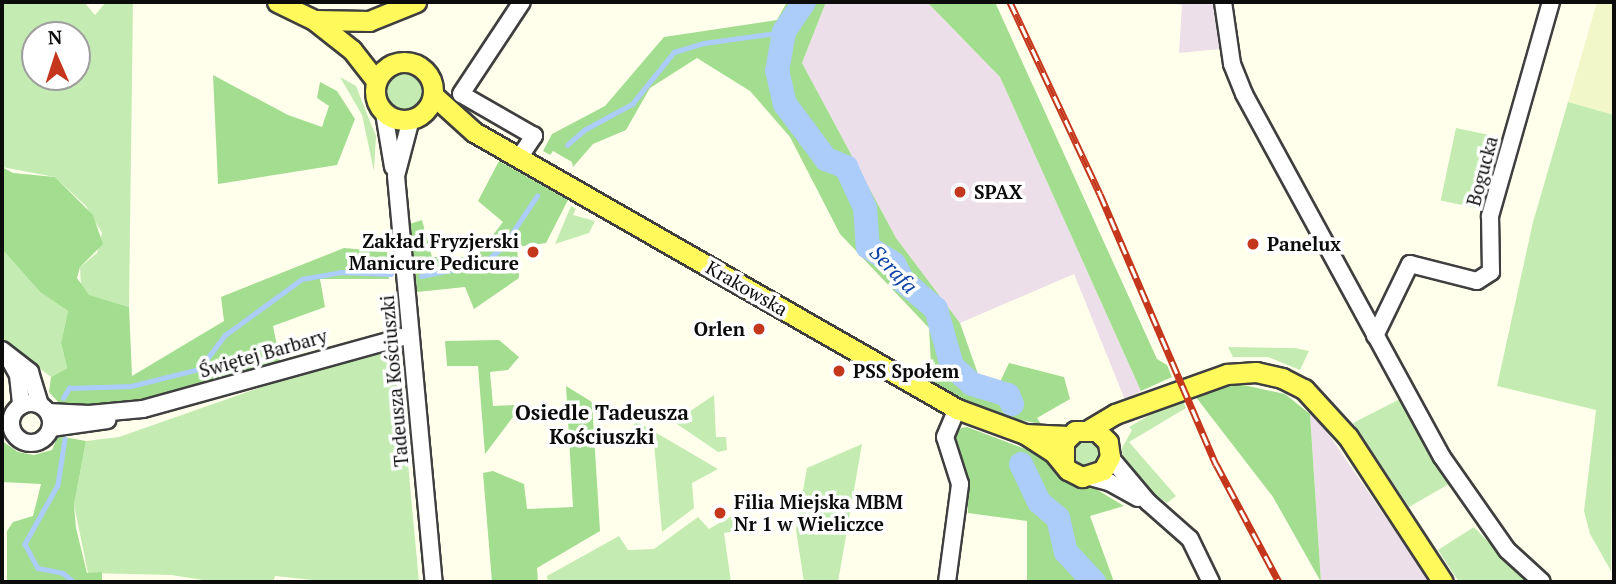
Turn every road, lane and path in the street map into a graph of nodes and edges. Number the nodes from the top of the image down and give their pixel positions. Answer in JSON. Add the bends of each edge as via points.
{"nodes":[{"id":1,"x":277,"y":2,"type":"edge"},
{"id":2,"x":416,"y":2,"type":"edge"},
{"id":3,"x":522,"y":2,"type":"edge"},
{"id":4,"x":1223,"y":2,"type":"edge"},
{"id":5,"x":1551,"y":2,"type":"edge"},
{"id":6,"x":314,"y":20,"type":"junction"},
{"id":7,"x":352,"y":50,"type":"junction"},
{"id":8,"x":390,"y":65,"type":"junction"},
{"id":9,"x":376,"y":81,"type":"junction"},
{"id":10,"x":433,"y":95,"type":"junction"},
{"id":11,"x":384,"y":113,"type":"junction"},
{"id":12,"x":416,"y":117,"type":"junction"},
{"id":13,"x":474,"y":132,"type":"junction"},
{"id":14,"x":519,"y":158,"type":"junction"},
{"id":15,"x":396,"y":176,"type":"junction"},
{"id":16,"x":410,"y":335,"type":"junction"},
{"id":17,"x":1375,"y":336,"type":"junction"},
{"id":18,"x":4,"y":351,"type":"edge"},
{"id":19,"x":957,"y":408,"type":"junction"},
{"id":20,"x":1132,"y":411,"type":"junction"},
{"id":21,"x":12,"y":412,"type":"edge"},
{"id":22,"x":46,"y":415,"type":"junction"},
{"id":23,"x":1090,"y":429,"type":"junction"},
{"id":24,"x":7,"y":430,"type":"edge"},
{"id":25,"x":1025,"y":434,"type":"junction"},
{"id":26,"x":1068,"y":436,"type":"junction"},
{"id":27,"x":1110,"y":453,"type":"junction"},
{"id":28,"x":1064,"y":464,"type":"junction"},
{"id":29,"x":1090,"y":477,"type":"junction"},
{"id":30,"x":1148,"y":502,"type":"junction"},
{"id":31,"x":434,"y":582,"type":"edge"},
{"id":32,"x":947,"y":582,"type":"edge"},
{"id":33,"x":1211,"y":582,"type":"edge"},
{"id":34,"x":1443,"y":582,"type":"edge"},
{"id":35,"x":1542,"y":582,"type":"edge"}],
"edges":[{"from":1,"to":6,"type":"main road"},
{"from":2,"to":6,"type":"main road","via":[[369,21]]},
{"from":3,"to":14,"type":"street","via":[[461,94],[534,136]]},
{"from":4,"to":17,"type":"street","via":[[1232,64],[1244,94]]},
{"from":5,"to":17,"type":"street","name":"Bogucka","via":[[1490,216],[1491,272],[1477,281],[1410,264]]},
{"from":6,"to":7,"type":"main road"},
{"from":7,"to":8,"type":"main road"},
{"from":7,"to":9,"type":"main road"},
{"from":8,"to":9,"type":"main road"},
{"from":8,"to":10,"type":"main road","via":[[419,66],[430,79]]},
{"from":9,"to":11,"type":"main road","via":[[376,98]]},
{"from":10,"to":12,"type":"main road"},
{"from":10,"to":13,"type":"main road","name":"Krakowska"},
{"from":11,"to":12,"type":"main road"},
{"from":11,"to":15,"type":"street","name":"Tadeusza Kościuszki"},
{"from":12,"to":13,"type":"main road","name":"Krakowska"},
{"from":12,"to":15,"type":"street","name":"Tadeusza Kościuszki"},
{"from":13,"to":14,"type":"main road","name":"Krakowska"},
{"from":14,"to":19,"type":"main road","name":"Krakowska"},
{"from":15,"to":16,"type":"street","name":"Tadeusza Kościuszki"},
{"from":16,"to":22,"type":"street","name":"Świętej Barbary","via":[[92,425]]},
{"from":16,"to":31,"type":"street","name":"Tadeusza Kościuszki"},
{"from":17,"to":35,"type":"street","via":[[1468,499],[1507,550]]},
{"from":18,"to":21,"type":"street","via":[[18,375]]},
{"from":18,"to":22,"type":"street","via":[[30,372]]},
{"from":19,"to":25,"type":"main road","name":"Krakowska"},
{"from":19,"to":32,"type":"street","via":[[945,437],[960,484]]},
{"from":20,"to":23,"type":"main road","via":[[1115,414]]},
{"from":20,"to":27,"type":"main road"},
{"from":20,"to":34,"type":"main road","via":[[1227,374],[1256,372],[1304,389],[1349,437]]},
{"from":21,"to":22,"type":"street","name":"Świętej Barbary"},
{"from":21,"to":24,"type":"street"},
{"from":22,"to":24,"type":"street","via":[[36,443],[25,442]]},
{"from":23,"to":26,"type":"main road"},
{"from":23,"to":27,"type":"main road","via":[[1103,436]]},
{"from":25,"to":26,"type":"main road","name":"Krakowska"},
{"from":25,"to":28,"type":"main road","name":"Krakowska"},
{"from":26,"to":28,"type":"main road","via":[[1061,449]]},
{"from":27,"to":29,"type":"main road","via":[[1103,470]]},
{"from":27,"to":30,"type":"street"},
{"from":28,"to":29,"type":"main road","via":[[1074,475]]},
{"from":29,"to":30,"type":"street"},
{"from":30,"to":33,"type":"street","via":[[1190,540]]}]}
